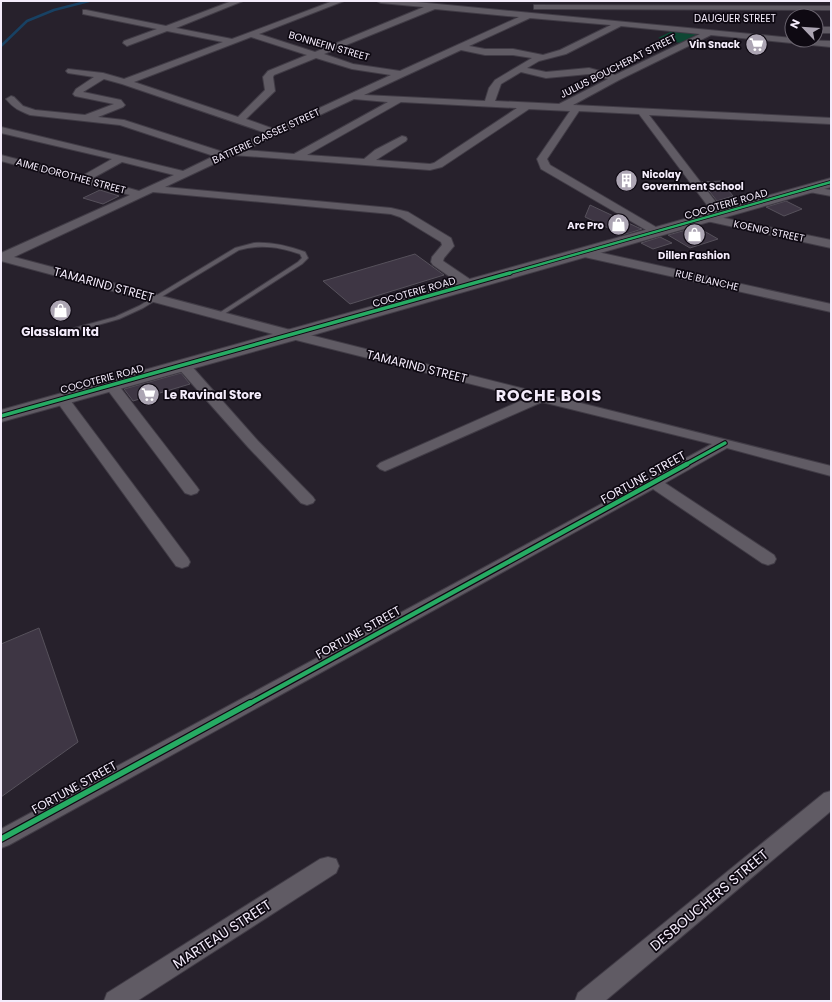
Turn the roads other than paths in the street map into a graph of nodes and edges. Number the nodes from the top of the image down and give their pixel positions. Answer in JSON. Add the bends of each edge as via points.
{"nodes":[{"id":1,"x":239,"y":1,"type":"edge"},
{"id":2,"x":340,"y":1,"type":"edge"},
{"id":3,"x":381,"y":1,"type":"edge"},
{"id":4,"x":811,"y":1,"type":"edge"},
{"id":5,"x":575,"y":4,"type":"edge"},
{"id":6,"x":643,"y":4,"type":"edge"},
{"id":7,"x":753,"y":4,"type":"edge"},
{"id":8,"x":461,"y":5,"type":"edge"},
{"id":9,"x":433,"y":6,"type":"junction"},
{"id":10,"x":817,"y":8,"type":"joint"},
{"id":11,"x":86,"y":12,"type":"dead end"},
{"id":12,"x":528,"y":16,"type":"junction"},
{"id":13,"x":620,"y":24,"type":"junction"},
{"id":14,"x":166,"y":28,"type":"junction"},
{"id":15,"x":678,"y":29,"type":"junction"},
{"id":16,"x":769,"y":30,"type":"dead end"},
{"id":17,"x":709,"y":33,"type":"junction"},
{"id":18,"x":252,"y":35,"type":"junction"},
{"id":19,"x":234,"y":42,"type":"junction"},
{"id":20,"x":127,"y":43,"type":"dead end"},
{"id":21,"x":831,"y":44,"type":"edge"},
{"id":22,"x":460,"y":47,"type":"junction"},
{"id":23,"x":317,"y":55,"type":"junction"},
{"id":24,"x":542,"y":57,"type":"junction"},
{"id":25,"x":520,"y":69,"type":"junction"},
{"id":26,"x":71,"y":71,"type":"dead end"},
{"id":27,"x":401,"y":74,"type":"junction"},
{"id":28,"x":103,"y":76,"type":"junction"},
{"id":29,"x":616,"y":78,"type":"junction"},
{"id":30,"x":125,"y":82,"type":"junction"},
{"id":31,"x":352,"y":97,"type":"junction"},
{"id":32,"x":11,"y":99,"type":"dead end"},
{"id":33,"x":400,"y":99,"type":"junction"},
{"id":34,"x":489,"y":104,"type":"junction"},
{"id":35,"x":526,"y":106,"type":"junction"},
{"id":36,"x":560,"y":108,"type":"junction"},
{"id":37,"x":576,"y":109,"type":"junction"},
{"id":38,"x":642,"y":112,"type":"junction"},
{"id":39,"x":85,"y":118,"type":"junction"},
{"id":40,"x":239,"y":121,"type":"junction"},
{"id":41,"x":831,"y":121,"type":"edge"},
{"id":42,"x":1,"y":130,"type":"edge"},
{"id":43,"x":274,"y":132,"type":"junction"},
{"id":44,"x":402,"y":139,"type":"dead end"},
{"id":45,"x":228,"y":154,"type":"junction"},
{"id":46,"x":297,"y":156,"type":"junction"},
{"id":47,"x":1,"y":158,"type":"edge"},
{"id":48,"x":121,"y":158,"type":"junction"},
{"id":49,"x":367,"y":162,"type":"junction"},
{"id":50,"x":183,"y":174,"type":"junction"},
{"id":51,"x":84,"y":179,"type":"junction"},
{"id":52,"x":831,"y":182,"type":"edge"},
{"id":53,"x":152,"y":189,"type":"junction"},
{"id":54,"x":808,"y":189,"type":"junction"},
{"id":55,"x":831,"y":193,"type":"edge"},
{"id":56,"x":140,"y":194,"type":"junction"},
{"id":57,"x":713,"y":216,"type":"junction"},
{"id":58,"x":657,"y":232,"type":"junction"},
{"id":59,"x":831,"y":244,"type":"edge"},
{"id":60,"x":584,"y":253,"type":"junction"},
{"id":61,"x":2,"y":257,"type":"edge"},
{"id":62,"x":470,"y":285,"type":"junction"},
{"id":63,"x":156,"y":298,"type":"junction"},
{"id":64,"x":831,"y":308,"type":"edge"},
{"id":65,"x":219,"y":315,"type":"junction"},
{"id":66,"x":62,"y":333,"type":"dead end"},
{"id":67,"x":293,"y":335,"type":"junction"},
{"id":68,"x":183,"y":366,"type":"junction"},
{"id":69,"x":111,"y":385,"type":"junction"},
{"id":70,"x":540,"y":397,"type":"junction"},
{"id":71,"x":62,"y":399,"type":"junction"},
{"id":72,"x":1,"y":416,"type":"edge"},
{"id":73,"x":726,"y":443,"type":"junction"},
{"id":74,"x":386,"y":466,"type":"dead end"},
{"id":75,"x":831,"y":471,"type":"edge"},
{"id":76,"x":653,"y":482,"type":"junction"},
{"id":77,"x":191,"y":490,"type":"dead end"},
{"id":78,"x":307,"y":500,"type":"dead end"},
{"id":79,"x":768,"y":559,"type":"dead end"},
{"id":80,"x":182,"y":562,"type":"dead end"},
{"id":81,"x":831,"y":799,"type":"edge"},
{"id":82,"x":1,"y":839,"type":"edge"},
{"id":83,"x":328,"y":866,"type":"dead end"},
{"id":84,"x":116,"y":1001,"type":"edge"},
{"id":85,"x":587,"y":1001,"type":"edge"}],
"edges":[{"from":1,"to":14,"type":"street"},
{"from":2,"to":18,"type":"street"},
{"from":3,"to":9,"type":"street"},
{"from":4,"to":10,"type":"street"},
{"from":5,"to":6,"type":"street"},
{"from":5,"to":8,"type":"street"},
{"from":6,"to":7,"type":"street"},
{"from":7,"to":10,"type":"street"},
{"from":8,"to":9,"type":"street"},
{"from":8,"to":12,"type":"street"},
{"from":9,"to":23,"type":"street"},
{"from":11,"to":14,"type":"street"},
{"from":12,"to":13,"type":"street"},
{"from":12,"to":22,"type":"street","name":"BATTERIE CASSEE STREET"},
{"from":13,"to":15,"type":"street"},
{"from":13,"to":24,"type":"street","via":[[563,52]]},
{"from":14,"to":19,"type":"street"},
{"from":14,"to":20,"type":"street"},
{"from":15,"to":16,"type":"street","name":"DAUGUER STREET"},
{"from":15,"to":17,"type":"street"},
{"from":17,"to":21,"type":"street"},
{"from":17,"to":29,"type":"street","name":"JULIUS BOUCHERAT STREET"},
{"from":18,"to":19,"type":"street"},
{"from":18,"to":23,"type":"street","name":"BONNEFIN STREET"},
{"from":19,"to":30,"type":"street"},
{"from":22,"to":24,"type":"street"},
{"from":22,"to":27,"type":"street","name":"BATTERIE CASSEE STREET"},
{"from":23,"to":27,"type":"street","name":"BONNEFIN STREET","via":[[352,66]]},
{"from":23,"to":40,"type":"street","via":[[271,73],[268,77],[270,91]]},
{"from":24,"to":25,"type":"street"},
{"from":25,"to":29,"type":"street","via":[[546,75],[588,72]]},
{"from":25,"to":34,"type":"street","via":[[498,82]]},
{"from":26,"to":28,"type":"street"},
{"from":27,"to":31,"type":"street","name":"BATTERIE CASSEE STREET"},
{"from":28,"to":30,"type":"street"},
{"from":28,"to":39,"type":"street","via":[[78,94],[118,102],[120,105]]},
{"from":29,"to":36,"type":"street","name":"JULIUS BOUCHERAT STREET"},
{"from":30,"to":40,"type":"street"},
{"from":31,"to":33,"type":"street"},
{"from":31,"to":43,"type":"street","name":"BATTERIE CASSEE STREET"},
{"from":32,"to":39,"type":"street","via":[[20,108],[33,113]]},
{"from":33,"to":34,"type":"street"},
{"from":33,"to":46,"type":"street"},
{"from":34,"to":35,"type":"street"},
{"from":35,"to":36,"type":"street"},
{"from":35,"to":49,"type":"street","via":[[435,166]]},
{"from":36,"to":37,"type":"street"},
{"from":37,"to":38,"type":"street"},
{"from":37,"to":58,"type":"street","via":[[542,159],[545,167]]},
{"from":38,"to":41,"type":"street"},
{"from":38,"to":57,"type":"street"},
{"from":39,"to":45,"type":"street","via":[[138,126]]},
{"from":40,"to":43,"type":"street"},
{"from":42,"to":48,"type":"street"},
{"from":43,"to":45,"type":"street","name":"BATTERIE CASSEE STREET"},
{"from":44,"to":49,"type":"street"},
{"from":45,"to":46,"type":"street"},
{"from":45,"to":50,"type":"street","name":"BATTERIE CASSEE STREET"},
{"from":46,"to":49,"type":"street"},
{"from":47,"to":51,"type":"street","name":"AIME DOROTHEE STREET"},
{"from":48,"to":50,"type":"street"},
{"from":48,"to":51,"type":"street"},
{"from":50,"to":53,"type":"street","name":"BATTERIE CASSEE STREET"},
{"from":51,"to":56,"type":"street","name":"AIME DOROTHEE STREET"},
{"from":52,"to":54,"type":"street","name":"COCOTERIE ROAD"},
{"from":53,"to":56,"type":"street","name":"BATTERIE CASSEE STREET"},
{"from":53,"to":62,"type":"street","via":[[404,214],[447,240],[448,246],[438,257],[437,262]]},
{"from":54,"to":55,"type":"street"},
{"from":54,"to":57,"type":"street","name":"COCOTERIE ROAD"},
{"from":56,"to":61,"type":"street","name":"BATTERIE CASSEE STREET"},
{"from":57,"to":58,"type":"street","name":"COCOTERIE ROAD"},
{"from":57,"to":59,"type":"street","name":"KOENIG STREET"},
{"from":58,"to":60,"type":"street","name":"COCOTERIE ROAD"},
{"from":60,"to":62,"type":"street","name":"COCOTERIE ROAD"},
{"from":60,"to":64,"type":"street","name":"RUE BLANCHE"},
{"from":61,"to":63,"type":"street","name":"TAMARIND STREET"},
{"from":62,"to":67,"type":"street","name":"COCOTERIE ROAD"},
{"from":63,"to":65,"type":"street","name":"TAMARIND STREET"},
{"from":63,"to":65,"type":"lane","via":[[246,245],[280,245],[303,253],[305,258],[300,263]]},
{"from":63,"to":66,"type":"lane","via":[[117,318]]},
{"from":65,"to":67,"type":"street","name":"TAMARIND STREET"},
{"from":67,"to":68,"type":"street","name":"COCOTERIE ROAD"},
{"from":67,"to":70,"type":"street","name":"TAMARIND STREET"},
{"from":68,"to":69,"type":"street","name":"COCOTERIE ROAD"},
{"from":68,"to":78,"type":"street"},
{"from":69,"to":71,"type":"street","name":"COCOTERIE ROAD"},
{"from":69,"to":77,"type":"street"},
{"from":70,"to":73,"type":"street","name":"TAMARIND STREET"},
{"from":70,"to":74,"type":"street"},
{"from":71,"to":72,"type":"street","name":"COCOTERIE ROAD"},
{"from":71,"to":80,"type":"street"},
{"from":73,"to":75,"type":"street","name":"TAMARIND STREET"},
{"from":73,"to":76,"type":"street","name":"FORTUNE STREET"},
{"from":76,"to":79,"type":"street"},
{"from":76,"to":82,"type":"street","name":"FORTUNE STREET"},
{"from":81,"to":85,"type":"street","name":"DESBOUCHERS STREET"},
{"from":83,"to":84,"type":"street","name":"MARTEAU STREET"}]}
